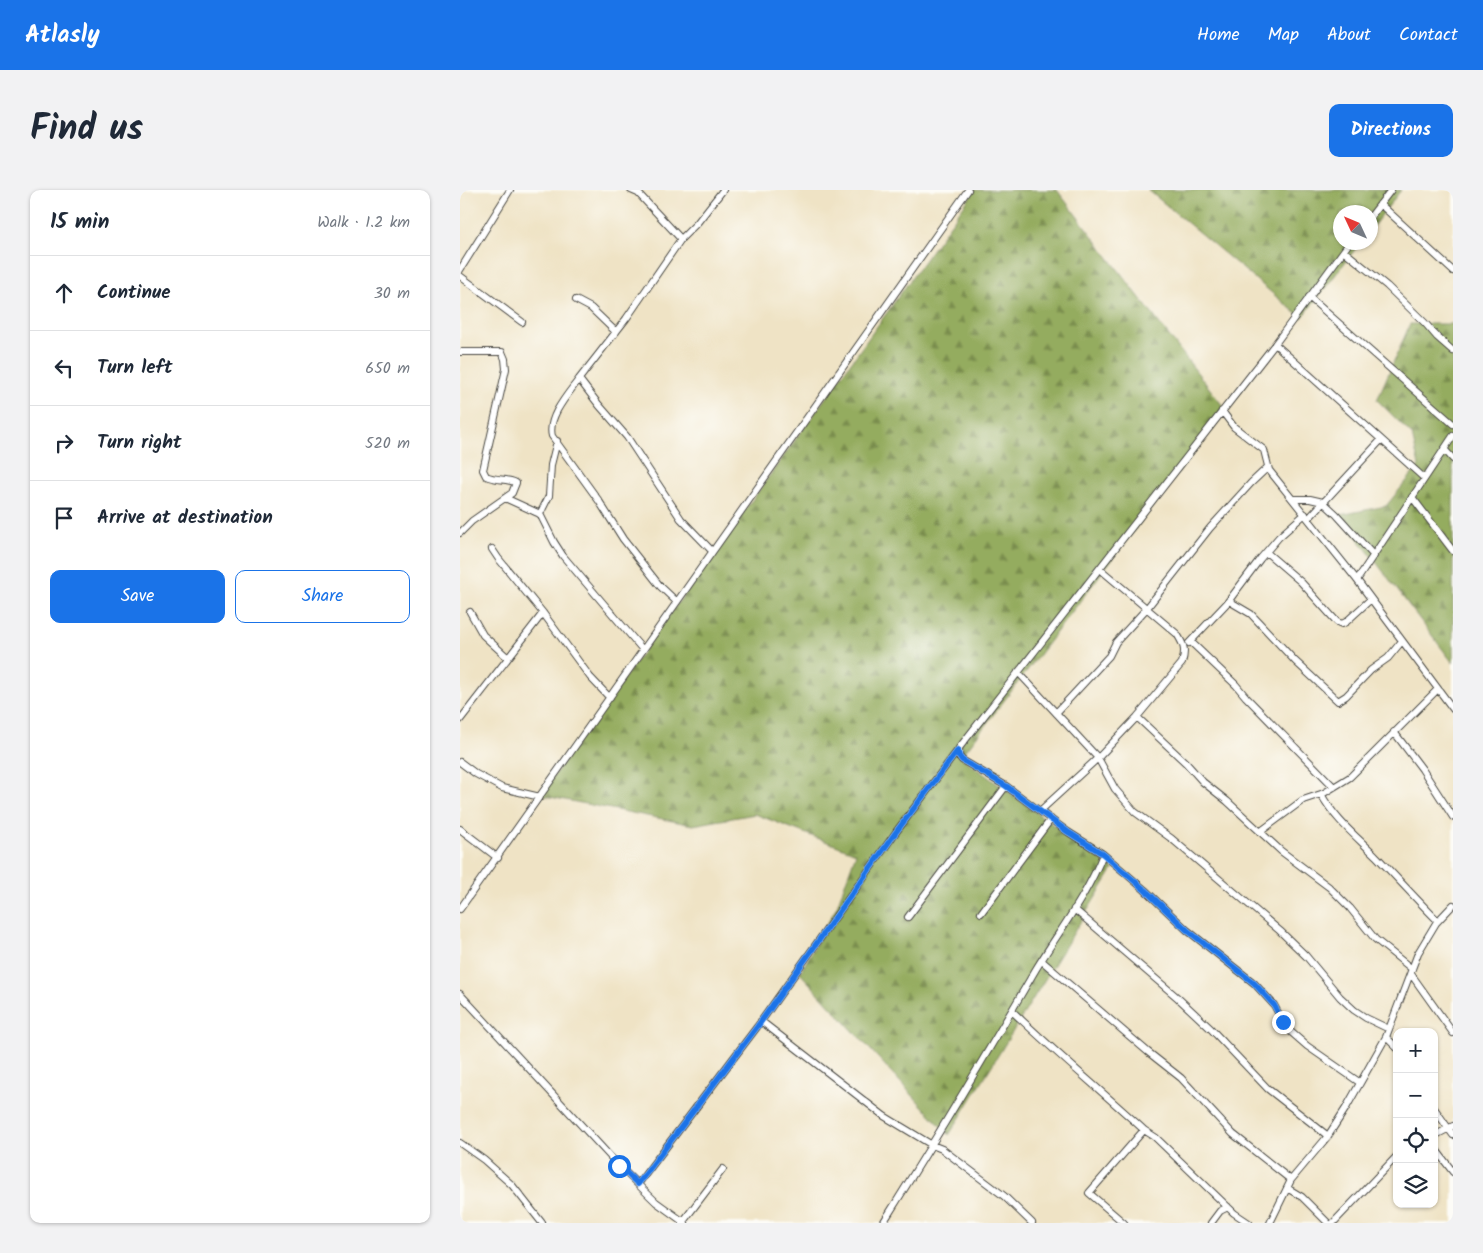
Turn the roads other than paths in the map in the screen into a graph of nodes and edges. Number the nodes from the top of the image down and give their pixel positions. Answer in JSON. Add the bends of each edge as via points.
{"nodes":[{"id":1,"x":510,"y":190,"type":"edge"},
{"id":2,"x":631,"y":190,"type":"edge"},
{"id":3,"x":722,"y":190,"type":"edge"},
{"id":4,"x":968,"y":190,"type":"edge"},
{"id":5,"x":1391,"y":190,"type":"edge"},
{"id":6,"x":1380,"y":204,"type":"junction"},
{"id":7,"x":1378,"y":206,"type":"edge"},
{"id":8,"x":681,"y":239,"type":"junction"},
{"id":9,"x":1344,"y":251,"type":"joint"},
{"id":10,"x":460,"y":270,"type":"edge"},
{"id":11,"x":1453,"y":270,"type":"edge"},
{"id":12,"x":460,"y":276,"type":"edge"},
{"id":13,"x":1310,"y":297,"type":"junction"},
{"id":14,"x":576,"y":300,"type":"dead end"},
{"id":15,"x":522,"y":322,"type":"dead end"},
{"id":16,"x":616,"y":332,"type":"junction"},
{"id":17,"x":1275,"y":344,"type":"junction"},
{"id":18,"x":1453,"y":351,"type":"edge"},
{"id":19,"x":460,"y":352,"type":"edge"},
{"id":20,"x":579,"y":380,"type":"junction"},
{"id":21,"x":1222,"y":411,"type":"junction"},
{"id":22,"x":1453,"y":424,"type":"edge"},
{"id":23,"x":1453,"y":436,"type":"edge"},
{"id":24,"x":554,"y":440,"type":"junction"},
{"id":25,"x":1381,"y":440,"type":"junction"},
{"id":26,"x":1444,"y":449,"type":"junction"},
{"id":27,"x":1453,"y":459,"type":"edge"},
{"id":28,"x":1268,"y":466,"type":"junction"},
{"id":29,"x":1424,"y":478,"type":"junction"},
{"id":30,"x":1412,"y":497,"type":"junction"},
{"id":31,"x":505,"y":498,"type":"junction"},
{"id":32,"x":1292,"y":499,"type":"junction"},
{"id":33,"x":1323,"y":502,"type":"junction"},
{"id":34,"x":540,"y":514,"type":"junction"},
{"id":35,"x":1307,"y":516,"type":"junction"},
{"id":36,"x":460,"y":532,"type":"edge"},
{"id":37,"x":492,"y":549,"type":"dead end"},
{"id":38,"x":712,"y":551,"type":"junction"},
{"id":39,"x":1453,"y":551,"type":"edge"},
{"id":40,"x":1266,"y":552,"type":"junction"},
{"id":41,"x":1374,"y":556,"type":"junction"},
{"id":42,"x":1100,"y":569,"type":"junction"},
{"id":43,"x":1357,"y":580,"type":"junction"},
{"id":44,"x":1371,"y":599,"type":"junction"},
{"id":45,"x":1229,"y":601,"type":"junction"},
{"id":46,"x":677,"y":602,"type":"junction"},
{"id":47,"x":1147,"y":608,"type":"junction"},
{"id":48,"x":470,"y":612,"type":"dead end"},
{"id":49,"x":543,"y":613,"type":"junction"},
{"id":50,"x":1402,"y":641,"type":"junction"},
{"id":51,"x":1191,"y":642,"type":"junction"},
{"id":52,"x":1185,"y":648,"type":"junction"},
{"id":53,"x":643,"y":650,"type":"junction"},
{"id":54,"x":507,"y":657,"type":"junction"},
{"id":55,"x":1018,"y":672,"type":"junction"},
{"id":56,"x":1438,"y":689,"type":"junction"},
{"id":57,"x":610,"y":698,"type":"junction"},
{"id":58,"x":1453,"y":709,"type":"edge"},
{"id":59,"x":1056,"y":712,"type":"junction"},
{"id":60,"x":1137,"y":717,"type":"junction"},
{"id":61,"x":460,"y":720,"type":"edge"},
{"id":62,"x":1394,"y":732,"type":"junction"},
{"id":63,"x":958,"y":750,"type":"junction"},
{"id":64,"x":1098,"y":758,"type":"junction"},
{"id":65,"x":460,"y":762,"type":"edge"},
{"id":66,"x":1006,"y":786,"type":"junction"},
{"id":67,"x":1334,"y":787,"type":"junction"},
{"id":68,"x":1321,"y":794,"type":"junction"},
{"id":69,"x":540,"y":796,"type":"junction"},
{"id":70,"x":1040,"y":811,"type":"junction"},
{"id":71,"x":1453,"y":817,"type":"edge"},
{"id":72,"x":1051,"y":819,"type":"junction"},
{"id":73,"x":460,"y":829,"type":"edge"},
{"id":74,"x":1260,"y":832,"type":"junction"},
{"id":75,"x":1103,"y":854,"type":"junction"},
{"id":76,"x":498,"y":858,"type":"junction"},
{"id":77,"x":1453,"y":905,"type":"edge"},
{"id":78,"x":460,"y":909,"type":"edge"},
{"id":79,"x":1074,"y":909,"type":"junction"},
{"id":80,"x":981,"y":914,"type":"dead end"},
{"id":81,"x":908,"y":917,"type":"dead end"},
{"id":82,"x":1438,"y":921,"type":"junction"},
{"id":83,"x":1042,"y":961,"type":"junction"},
{"id":84,"x":1412,"y":971,"type":"junction"},
{"id":85,"x":460,"y":994,"type":"edge"},
{"id":86,"x":1012,"y":1011,"type":"junction"},
{"id":87,"x":761,"y":1021,"type":"junction"},
{"id":88,"x":1390,"y":1029,"type":"junction"},
{"id":89,"x":1453,"y":1033,"type":"edge"},
{"id":90,"x":1386,"y":1037,"type":"junction"},
{"id":91,"x":1393,"y":1044,"type":"edge"},
{"id":92,"x":1359,"y":1082,"type":"junction"},
{"id":93,"x":1438,"y":1113,"type":"edge"},
{"id":94,"x":1144,"y":1130,"type":"junction"},
{"id":95,"x":1452,"y":1130,"type":"edge"},
{"id":96,"x":1438,"y":1135,"type":"edge"},
{"id":97,"x":1328,"y":1136,"type":"junction"},
{"id":98,"x":460,"y":1143,"type":"edge"},
{"id":99,"x":932,"y":1145,"type":"junction"},
{"id":100,"x":1438,"y":1152,"type":"edge"},
{"id":101,"x":1393,"y":1160,"type":"edge"},
{"id":102,"x":723,"y":1169,"type":"dead end"},
{"id":103,"x":1453,"y":1172,"type":"edge"},
{"id":104,"x":1292,"y":1180,"type":"junction"},
{"id":105,"x":638,"y":1184,"type":"junction"},
{"id":106,"x":1287,"y":1188,"type":"junction"},
{"id":107,"x":1228,"y":1207,"type":"junction"},
{"id":108,"x":542,"y":1223,"type":"edge"},
{"id":109,"x":683,"y":1223,"type":"edge"},
{"id":110,"x":883,"y":1223,"type":"edge"},
{"id":111,"x":1032,"y":1223,"type":"edge"},
{"id":112,"x":1124,"y":1223,"type":"edge"},
{"id":113,"x":1211,"y":1223,"type":"edge"},
{"id":114,"x":1249,"y":1223,"type":"edge"},
{"id":115,"x":1270,"y":1223,"type":"edge"},
{"id":116,"x":1328,"y":1223,"type":"edge"},
{"id":117,"x":1333,"y":1223,"type":"edge"}],
"edges":[{"from":1,"to":10,"type":"street"},
{"from":2,"to":8,"type":"street","via":[[638,193]]},
{"from":3,"to":8,"type":"street"},
{"from":4,"to":38,"type":"street"},
{"from":5,"to":6,"type":"street"},
{"from":6,"to":7,"type":"street"},
{"from":6,"to":11,"type":"street"},
{"from":8,"to":16,"type":"street"},
{"from":9,"to":13,"type":"street"},
{"from":9,"to":18,"type":"street","via":[[1386,286]]},
{"from":12,"to":15,"type":"street"},
{"from":13,"to":17,"type":"street"},
{"from":13,"to":22,"type":"street"},
{"from":14,"to":16,"type":"street","via":[[591,308]]},
{"from":16,"to":20,"type":"street"},
{"from":17,"to":21,"type":"street"},
{"from":17,"to":25,"type":"street"},
{"from":19,"to":31,"type":"street","via":[[502,352],[505,360],[506,370],[483,470],[493,480],[516,483],[512,493]]},
{"from":20,"to":24,"type":"street","via":[[556,412],[551,432]]},
{"from":20,"to":38,"type":"street","via":[[627,437],[681,519]]},
{"from":21,"to":28,"type":"street","via":[[1234,427],[1262,447]]},
{"from":21,"to":42,"type":"street"},
{"from":23,"to":26,"type":"street"},
{"from":24,"to":34,"type":"street","via":[[549,496]]},
{"from":24,"to":46,"type":"street","via":[[623,539]]},
{"from":25,"to":29,"type":"street"},
{"from":25,"to":33,"type":"street"},
{"from":26,"to":27,"type":"street"},
{"from":26,"to":29,"type":"street"},
{"from":28,"to":32,"type":"street"},
{"from":28,"to":47,"type":"street","via":[[1210,528]]},
{"from":29,"to":30,"type":"street"},
{"from":30,"to":39,"type":"street"},
{"from":30,"to":41,"type":"street"},
{"from":31,"to":34,"type":"street"},
{"from":31,"to":36,"type":"street"},
{"from":32,"to":33,"type":"street"},
{"from":32,"to":35,"type":"street"},
{"from":33,"to":35,"type":"street"},
{"from":33,"to":41,"type":"street"},
{"from":34,"to":53,"type":"street","via":[[563,556]]},
{"from":35,"to":40,"type":"street","via":[[1279,537]]},
{"from":35,"to":43,"type":"street"},
{"from":37,"to":49,"type":"street"},
{"from":38,"to":46,"type":"street"},
{"from":40,"to":44,"type":"street","via":[[1301,582],[1337,622],[1346,622]]},
{"from":40,"to":45,"type":"street"},
{"from":41,"to":43,"type":"street"},
{"from":42,"to":47,"type":"street"},
{"from":42,"to":55,"type":"street"},
{"from":43,"to":44,"type":"street"},
{"from":44,"to":50,"type":"street"},
{"from":45,"to":50,"type":"street","via":[[1251,614],[1338,701],[1388,658]]},
{"from":45,"to":51,"type":"street"},
{"from":46,"to":53,"type":"street"},
{"from":47,"to":52,"type":"street","via":[[1177,634]]},
{"from":47,"to":59,"type":"street","via":[[1116,642],[1109,656]]},
{"from":48,"to":54,"type":"street","via":[[483,635]]},
{"from":49,"to":54,"type":"street"},
{"from":49,"to":57,"type":"street","via":[[590,677]]},
{"from":50,"to":56,"type":"street"},
{"from":51,"to":52,"type":"street"},
{"from":51,"to":67,"type":"street"},
{"from":52,"to":60,"type":"street","via":[[1182,663]]},
{"from":53,"to":57,"type":"street"},
{"from":54,"to":61,"type":"street"},
{"from":55,"to":59,"type":"street"},
{"from":55,"to":63,"type":"street"},
{"from":56,"to":58,"type":"street"},
{"from":56,"to":62,"type":"street"},
{"from":57,"to":69,"type":"street"},
{"from":59,"to":64,"type":"street"},
{"from":60,"to":64,"type":"street"},
{"from":60,"to":74,"type":"street"},
{"from":62,"to":67,"type":"street","via":[[1350,777]]},
{"from":62,"to":71,"type":"street"},
{"from":63,"to":66,"type":"street","via":[[962,760]]},
{"from":63,"to":87,"type":"street"},
{"from":64,"to":70,"type":"street"},
{"from":64,"to":88,"type":"street","via":[[1115,789],[1135,812],[1280,931],[1354,1010]]},
{"from":65,"to":69,"type":"street","via":[[502,788]]},
{"from":66,"to":70,"type":"street"},
{"from":66,"to":81,"type":"street"},
{"from":67,"to":68,"type":"street"},
{"from":68,"to":74,"type":"street","via":[[1303,800]]},
{"from":68,"to":82,"type":"street","via":[[1339,822]]},
{"from":69,"to":76,"type":"street"},
{"from":70,"to":72,"type":"street"},
{"from":72,"to":75,"type":"street"},
{"from":72,"to":80,"type":"street"},
{"from":73,"to":76,"type":"street"},
{"from":74,"to":84,"type":"street","via":[[1329,888],[1375,939]]},
{"from":75,"to":79,"type":"street","via":[[1094,878]]},
{"from":75,"to":92,"type":"street","via":[[1187,930],[1254,983],[1274,1005],[1290,1032]]},
{"from":76,"to":78,"type":"street"},
{"from":77,"to":82,"type":"street"},
{"from":79,"to":83,"type":"street"},
{"from":79,"to":97,"type":"street","via":[[1178,998],[1268,1088]]},
{"from":82,"to":84,"type":"street","via":[[1418,953]]},
{"from":83,"to":86,"type":"street"},
{"from":83,"to":104,"type":"street","via":[[1181,1078],[1233,1134]]},
{"from":84,"to":88,"type":"street"},
{"from":84,"to":89,"type":"street"},
{"from":85,"to":105,"type":"street"},
{"from":86,"to":94,"type":"street"},
{"from":86,"to":99,"type":"street"},
{"from":87,"to":99,"type":"street","via":[[884,1116]]},
{"from":87,"to":105,"type":"street"},
{"from":88,"to":90,"type":"street"},
{"from":90,"to":91,"type":"street"},
{"from":90,"to":92,"type":"street"},
{"from":92,"to":97,"type":"street"},
{"from":93,"to":95,"type":"street"},
{"from":94,"to":107,"type":"street"},
{"from":94,"to":112,"type":"street","via":[[1089,1193]]},
{"from":95,"to":96,"type":"street"},
{"from":97,"to":104,"type":"street"},
{"from":98,"to":108,"type":"street","via":[[512,1185]]},
{"from":99,"to":110,"type":"street"},
{"from":99,"to":111,"type":"street","via":[[942,1149],[1004,1196]]},
{"from":100,"to":103,"type":"street"},
{"from":101,"to":117,"type":"street"},
{"from":102,"to":109,"type":"street"},
{"from":104,"to":106,"type":"street"},
{"from":105,"to":109,"type":"street"},
{"from":106,"to":115,"type":"street"},
{"from":106,"to":116,"type":"street","via":[[1302,1197]]},
{"from":107,"to":113,"type":"street","via":[[1220,1210]]},
{"from":107,"to":114,"type":"street"}]}
